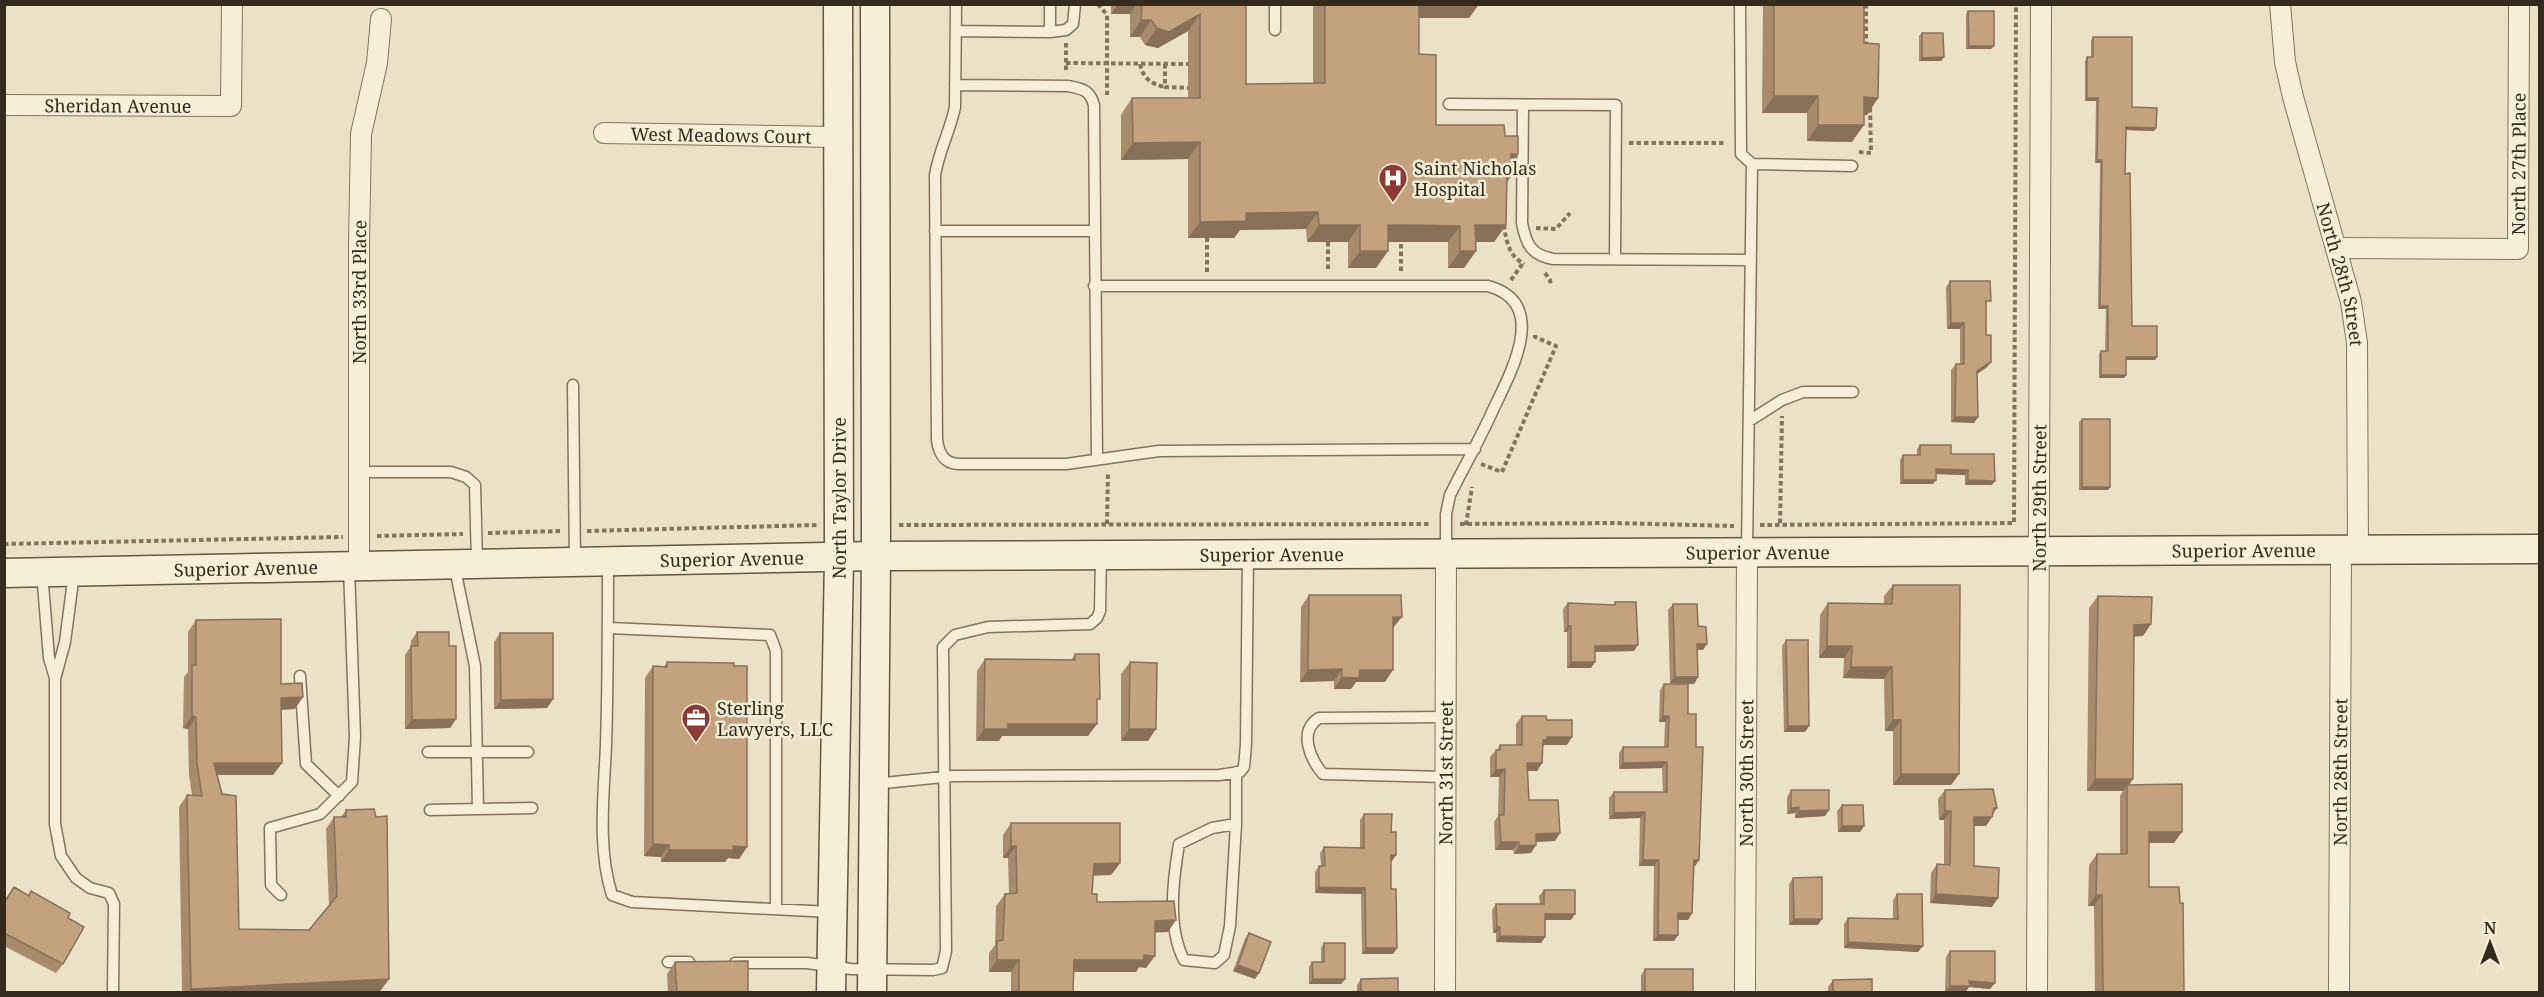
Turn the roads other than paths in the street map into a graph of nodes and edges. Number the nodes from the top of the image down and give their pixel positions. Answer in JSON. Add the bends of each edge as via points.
{"nodes":[{"id":1,"x":232,"y":4,"type":"edge"},
{"id":2,"x":838,"y":4,"type":"edge"},
{"id":3,"x":875,"y":4,"type":"edge"},
{"id":4,"x":956,"y":4,"type":"edge"},
{"id":5,"x":1050,"y":4,"type":"edge"},
{"id":6,"x":1075,"y":4,"type":"edge"},
{"id":7,"x":1275,"y":4,"type":"edge"},
{"id":8,"x":1740,"y":4,"type":"edge"},
{"id":9,"x":2041,"y":4,"type":"edge"},
{"id":10,"x":2280,"y":4,"type":"edge"},
{"id":11,"x":2519,"y":4,"type":"edge"},
{"id":12,"x":381,"y":19,"type":"dead end"},
{"id":13,"x":1275,"y":30,"type":"dead end"},
{"id":14,"x":956,"y":31,"type":"junction"},
{"id":15,"x":1050,"y":32,"type":"junction"},
{"id":16,"x":955,"y":86,"type":"junction"},
{"id":17,"x":1449,"y":104,"type":"dead end"},
{"id":18,"x":4,"y":105,"type":"edge"},
{"id":19,"x":1523,"y":105,"type":"junction"},
{"id":20,"x":604,"y":133,"type":"dead end"},
{"id":21,"x":838,"y":136,"type":"junction"},
{"id":22,"x":1752,"y":164,"type":"junction"},
{"id":23,"x":1852,"y":166,"type":"dead end"},
{"id":24,"x":935,"y":231,"type":"junction"},
{"id":25,"x":1095,"y":231,"type":"junction"},
{"id":26,"x":2336,"y":248,"type":"junction"},
{"id":27,"x":1615,"y":260,"type":"junction"},
{"id":28,"x":1751,"y":260,"type":"junction"},
{"id":29,"x":1094,"y":286,"type":"junction"},
{"id":30,"x":573,"y":385,"type":"dead end"},
{"id":31,"x":1853,"y":392,"type":"dead end"},
{"id":32,"x":1749,"y":421,"type":"junction"},
{"id":33,"x":1474,"y":449,"type":"junction"},
{"id":34,"x":1097,"y":459,"type":"junction"},
{"id":35,"x":359,"y":472,"type":"junction"},
{"id":36,"x":1747,"y":539,"type":"junction"},
{"id":37,"x":2540,"y":549,"type":"edge"},
{"id":38,"x":2350,"y":550,"type":"junction"},
{"id":39,"x":2039,"y":551,"type":"junction"},
{"id":40,"x":1446,"y":554,"type":"junction"},
{"id":41,"x":1248,"y":555,"type":"junction"},
{"id":42,"x":876,"y":556,"type":"junction"},
{"id":43,"x":1101,"y":556,"type":"junction"},
{"id":44,"x":839,"y":558,"type":"junction"},
{"id":45,"x":608,"y":562,"type":"junction"},
{"id":46,"x":575,"y":563,"type":"junction"},
{"id":47,"x":466,"y":564,"type":"junction"},
{"id":48,"x":354,"y":566,"type":"junction"},
{"id":49,"x":42,"y":572,"type":"junction"},
{"id":50,"x":74,"y":572,"type":"junction"},
{"id":51,"x":4,"y":573,"type":"edge"},
{"id":52,"x":609,"y":628,"type":"junction"},
{"id":53,"x":300,"y":676,"type":"dead end"},
{"id":54,"x":55,"y":679,"type":"junction"},
{"id":55,"x":1446,"y":717,"type":"junction"},
{"id":56,"x":477,"y":751,"type":"junction"},
{"id":57,"x":428,"y":752,"type":"dead end"},
{"id":58,"x":528,"y":752,"type":"dead end"},
{"id":59,"x":1236,"y":772,"type":"junction"},
{"id":60,"x":943,"y":776,"type":"junction"},
{"id":61,"x":1446,"y":777,"type":"junction"},
{"id":62,"x":873,"y":784,"type":"junction"},
{"id":63,"x":339,"y":796,"type":"junction"},
{"id":64,"x":532,"y":808,"type":"dead end"},
{"id":65,"x":478,"y":809,"type":"junction"},
{"id":66,"x":430,"y":810,"type":"dead end"},
{"id":67,"x":1236,"y":824,"type":"junction"},
{"id":68,"x":281,"y":895,"type":"dead end"},
{"id":69,"x":776,"y":909,"type":"junction"},
{"id":70,"x":832,"y":912,"type":"junction"},
{"id":71,"x":668,"y":962,"type":"dead end"},
{"id":72,"x":702,"y":963,"type":"edge"},
{"id":73,"x":724,"y":963,"type":"edge"},
{"id":74,"x":831,"y":979,"type":"edge"},
{"id":75,"x":872,"y":981,"type":"edge"},
{"id":76,"x":113,"y":993,"type":"edge"},
{"id":77,"x":1445,"y":993,"type":"edge"},
{"id":78,"x":1744,"y":993,"type":"edge"},
{"id":79,"x":2037,"y":993,"type":"edge"},
{"id":80,"x":2339,"y":993,"type":"edge"}],
"edges":[{"from":1,"to":18,"type":"street","name":"Sheridan Avenue","via":[[231,106]]},
{"from":2,"to":21,"type":"street","name":"North Taylor Drive"},
{"from":3,"to":42,"type":"street"},
{"from":4,"to":14,"type":"lane"},
{"from":5,"to":15,"type":"lane"},
{"from":6,"to":15,"type":"lane","via":[[1073,24],[1066,30]]},
{"from":7,"to":13,"type":"lane"},
{"from":8,"to":22,"type":"lane","via":[[1740,143],[1741,154]]},
{"from":9,"to":39,"type":"street","name":"North 29th Street"},
{"from":10,"to":26,"type":"street","name":"North 28th Street","via":[[2290,85]]},
{"from":11,"to":26,"type":"street","name":"North 27th Place","via":[[2518,249]]},
{"from":12,"to":35,"type":"street","name":"North 33rd Place","via":[[377,63],[361,144]]},
{"from":14,"to":15,"type":"lane"},
{"from":14,"to":16,"type":"lane"},
{"from":16,"to":24,"type":"lane","via":[[951,123],[938,159]]},
{"from":16,"to":25,"type":"lane","via":[[1066,86],[1084,89],[1092,95]]},
{"from":17,"to":19,"type":"lane"},
{"from":19,"to":27,"type":"lane","via":[[1523,228],[1530,249],[1553,259]]},
{"from":19,"to":27,"type":"lane","via":[[1616,105]]},
{"from":20,"to":21,"type":"street","name":"West Meadows Court"},
{"from":21,"to":44,"type":"street","name":"North Taylor Drive"},
{"from":22,"to":23,"type":"lane"},
{"from":22,"to":28,"type":"lane"},
{"from":24,"to":25,"type":"lane"},
{"from":24,"to":34,"type":"lane","via":[[936,417],[943,457],[958,464],[1066,464]]},
{"from":25,"to":29,"type":"lane"},
{"from":26,"to":38,"type":"street","name":"North 28th Street","via":[[2357,343]]},
{"from":27,"to":28,"type":"lane"},
{"from":28,"to":32,"type":"lane"},
{"from":29,"to":33,"type":"lane","via":[[1488,286],[1502,290],[1520,313],[1521,340],[1512,369]]},
{"from":29,"to":34,"type":"lane"},
{"from":30,"to":46,"type":"lane"},
{"from":31,"to":32,"type":"lane","via":[[1803,392]]},
{"from":32,"to":36,"type":"lane"},
{"from":33,"to":34,"type":"lane","via":[[1183,451]]},
{"from":33,"to":40,"type":"lane","via":[[1450,495]]},
{"from":35,"to":47,"type":"lane","via":[[451,472],[476,485],[477,534]]},
{"from":35,"to":48,"type":"street","name":"North 33rd Place","via":[[360,536]]},
{"from":36,"to":39,"type":"street","name":"Superior Avenue"},
{"from":36,"to":40,"type":"street","name":"Superior Avenue"},
{"from":36,"to":78,"type":"street","name":"North 30th Street"},
{"from":37,"to":38,"type":"street","name":"Superior Avenue"},
{"from":38,"to":39,"type":"street","name":"Superior Avenue"},
{"from":38,"to":80,"type":"street","name":"North 28th Street"},
{"from":39,"to":79,"type":"street","name":"North 29th Street"},
{"from":40,"to":41,"type":"street","name":"Superior Avenue"},
{"from":40,"to":55,"type":"street","name":"North 31st Street"},
{"from":41,"to":43,"type":"street","name":"Superior Avenue"},
{"from":41,"to":59,"type":"lane","via":[[1246,744],[1244,767]]},
{"from":42,"to":43,"type":"street","name":"Superior Avenue"},
{"from":42,"to":44,"type":"street","name":"Superior Avenue"},
{"from":42,"to":62,"type":"street"},
{"from":43,"to":60,"type":"lane","via":[[1100,611],[1090,624],[988,627],[955,635],[943,647]]},
{"from":44,"to":45,"type":"street","name":"Superior Avenue"},
{"from":44,"to":70,"type":"street","name":"North Taylor Drive"},
{"from":45,"to":46,"type":"street","name":"Superior Avenue"},
{"from":45,"to":52,"type":"lane"},
{"from":46,"to":47,"type":"street","name":"Superior Avenue"},
{"from":47,"to":48,"type":"street","name":"Superior Avenue"},
{"from":47,"to":56,"type":"lane","via":[[476,666]]},
{"from":48,"to":50,"type":"street","name":"Superior Avenue"},
{"from":48,"to":63,"type":"lane","via":[[355,737],[352,782]]},
{"from":49,"to":50,"type":"street","name":"Superior Avenue"},
{"from":49,"to":51,"type":"street","name":"Superior Avenue"},
{"from":49,"to":54,"type":"lane","via":[[49,658]]},
{"from":50,"to":54,"type":"lane","via":[[65,642]]},
{"from":52,"to":69,"type":"lane","via":[[604,800],[605,873],[612,895],[632,902]]},
{"from":52,"to":69,"type":"lane","via":[[771,635],[776,651]]},
{"from":53,"to":63,"type":"lane","via":[[306,764]]},
{"from":54,"to":76,"type":"lane","via":[[55,824],[61,856],[76,878],[90,888],[109,893],[114,904]]},
{"from":55,"to":61,"type":"street","name":"North 31st Street"},
{"from":55,"to":61,"type":"lane","via":[[1319,718],[1308,730],[1312,760],[1323,774]]},
{"from":56,"to":57,"type":"lane"},
{"from":56,"to":58,"type":"lane"},
{"from":56,"to":65,"type":"lane"},
{"from":59,"to":60,"type":"lane"},
{"from":59,"to":67,"type":"lane"},
{"from":60,"to":62,"type":"lane"},
{"from":60,"to":75,"type":"lane","via":[[944,964],[939,969]]},
{"from":61,"to":77,"type":"street","name":"North 31st Street"},
{"from":62,"to":75,"type":"street"},
{"from":63,"to":68,"type":"lane","via":[[320,814],[270,828],[272,885]]},
{"from":64,"to":65,"type":"lane"},
{"from":65,"to":66,"type":"lane"},
{"from":67,"to":67,"type":"lane","via":[[1212,828],[1179,844],[1174,916],[1176,944],[1184,960],[1215,963],[1224,955],[1230,926]]},
{"from":69,"to":70,"type":"lane"},
{"from":70,"to":74,"type":"street","name":"North Taylor Drive"},
{"from":71,"to":72,"type":"lane"},
{"from":73,"to":74,"type":"lane","via":[[807,963]]},
{"from":74,"to":75,"type":"lane"}]}
